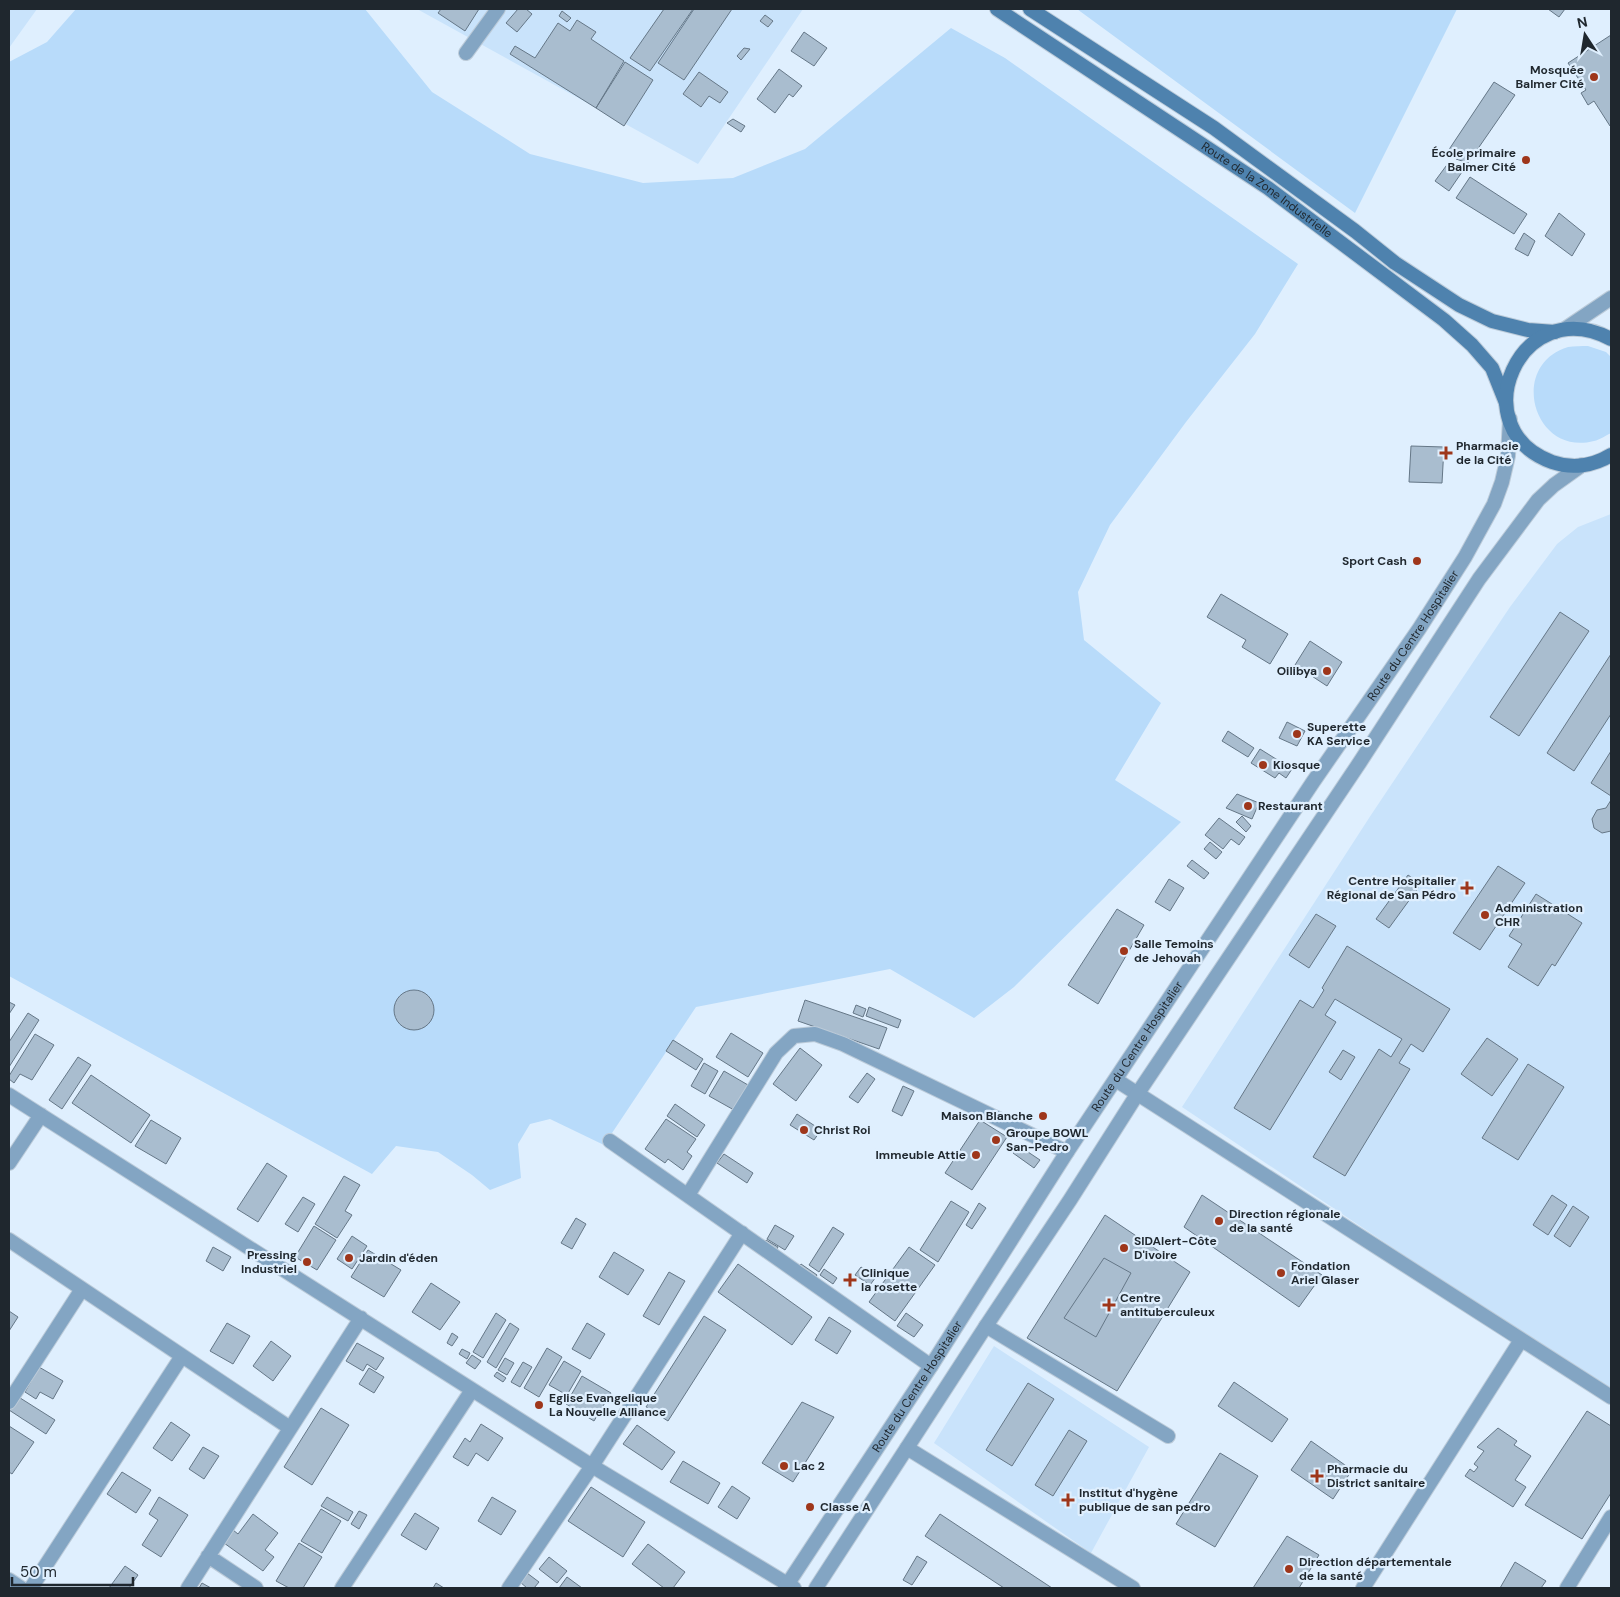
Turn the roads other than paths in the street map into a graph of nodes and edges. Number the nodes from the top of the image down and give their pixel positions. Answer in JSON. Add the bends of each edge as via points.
{"nodes":[{"id":1,"x":498,"y":9,"type":"edge"},
{"id":2,"x":997,"y":9,"type":"edge"},
{"id":3,"x":1030,"y":9,"type":"edge"},
{"id":4,"x":466,"y":53,"type":"dead end"},
{"id":5,"x":1611,"y":298,"type":"edge"},
{"id":6,"x":1560,"y":331,"type":"junction"},
{"id":7,"x":1611,"y":339,"type":"edge"},
{"id":8,"x":1506,"y":403,"type":"junction"},
{"id":9,"x":1510,"y":420,"type":"junction"},
{"id":10,"x":1607,"y":459,"type":"edge"},
{"id":11,"x":1582,"y":465,"type":"junction"},
{"id":12,"x":1116,"y":1080,"type":"junction"},
{"id":13,"x":1138,"y":1094,"type":"junction"},
{"id":14,"x":9,"y":1095,"type":"edge"},
{"id":15,"x":41,"y":1115,"type":"junction"},
{"id":16,"x":610,"y":1141,"type":"dead end"},
{"id":17,"x":1068,"y":1152,"type":"junction"},
{"id":18,"x":9,"y":1163,"type":"edge"},
{"id":19,"x":688,"y":1195,"type":"junction"},
{"id":20,"x":742,"y":1233,"type":"junction"},
{"id":21,"x":9,"y":1240,"type":"edge"},
{"id":22,"x":82,"y":1289,"type":"junction"},
{"id":23,"x":361,"y":1318,"type":"junction"},
{"id":24,"x":986,"y":1326,"type":"junction"},
{"id":25,"x":1521,"y":1340,"type":"junction"},
{"id":26,"x":182,"y":1356,"type":"junction"},
{"id":27,"x":931,"y":1366,"type":"junction"},
{"id":28,"x":472,"y":1390,"type":"junction"},
{"id":29,"x":1611,"y":1397,"type":"edge"},
{"id":30,"x":9,"y":1402,"type":"edge"},
{"id":31,"x":290,"y":1428,"type":"junction"},
{"id":32,"x":1168,"y":1436,"type":"dead end"},
{"id":33,"x":907,"y":1448,"type":"junction"},
{"id":34,"x":592,"y":1466,"type":"junction"},
{"id":35,"x":1611,"y":1517,"type":"edge"},
{"id":36,"x":208,"y":1556,"type":"junction"},
{"id":37,"x":9,"y":1580,"type":"edge"},
{"id":38,"x":789,"y":1587,"type":"edge"},
{"id":39,"x":21,"y":1588,"type":"edge"},
{"id":40,"x":31,"y":1588,"type":"edge"},
{"id":41,"x":188,"y":1588,"type":"edge"},
{"id":42,"x":256,"y":1588,"type":"edge"},
{"id":43,"x":342,"y":1588,"type":"edge"},
{"id":44,"x":508,"y":1588,"type":"edge"},
{"id":45,"x":816,"y":1588,"type":"edge"},
{"id":46,"x":1133,"y":1588,"type":"edge"},
{"id":47,"x":1363,"y":1588,"type":"edge"},
{"id":48,"x":1567,"y":1588,"type":"edge"}],
"edges":[{"from":1,"to":4,"type":"street"},
{"from":2,"to":8,"type":"main road","name":"Route de la Zone Industrielle","via":[[1268,188],[1444,320],[1492,368]]},
{"from":3,"to":6,"type":"main road","name":"Route de la Zone Industrielle","via":[[1214,128],[1395,263],[1459,305],[1500,324],[1528,330]]},
{"from":5,"to":6,"type":"street"},
{"from":6,"to":7,"type":"main road","name":"Route de la Zone Industrielle","via":[[1589,330]]},
{"from":6,"to":8,"type":"main road","via":[[1531,344],[1514,365],[1506,390]]},
{"from":8,"to":9,"type":"main road"},
{"from":9,"to":11,"type":"main road","via":[[1517,434],[1534,452],[1555,463]]},
{"from":9,"to":12,"type":"street","name":"Route du Centre Hospitalier","via":[[1508,456],[1502,482],[1494,504],[1465,557]]},
{"from":10,"to":11,"type":"main road"},
{"from":11,"to":13,"type":"street","name":"Route du Centre Hospitalier","via":[[1538,500],[1479,579]]},
{"from":12,"to":13,"type":"street"},
{"from":12,"to":17,"type":"street","name":"Route du Centre Hospitalier"},
{"from":13,"to":24,"type":"street","name":"Route du Centre Hospitalier"},
{"from":13,"to":25,"type":"street"},
{"from":14,"to":15,"type":"street"},
{"from":15,"to":18,"type":"street"},
{"from":15,"to":23,"type":"street"},
{"from":16,"to":19,"type":"street"},
{"from":17,"to":19,"type":"street","via":[[843,1044],[815,1034],[794,1036],[776,1053]]},
{"from":17,"to":27,"type":"street","name":"Route du Centre Hospitalier"},
{"from":19,"to":20,"type":"street"},
{"from":20,"to":27,"type":"street"},
{"from":20,"to":34,"type":"street"},
{"from":21,"to":22,"type":"street"},
{"from":22,"to":26,"type":"street"},
{"from":22,"to":30,"type":"street"},
{"from":23,"to":28,"type":"street"},
{"from":23,"to":31,"type":"street"},
{"from":24,"to":32,"type":"street"},
{"from":24,"to":33,"type":"street","name":"Route du Centre Hospitalier"},
{"from":25,"to":29,"type":"street"},
{"from":25,"to":47,"type":"street"},
{"from":26,"to":31,"type":"street"},
{"from":26,"to":40,"type":"street"},
{"from":27,"to":38,"type":"street","name":"Route du Centre Hospitalier"},
{"from":28,"to":34,"type":"street"},
{"from":28,"to":43,"type":"street"},
{"from":31,"to":36,"type":"street"},
{"from":33,"to":45,"type":"street","name":"Route du Centre Hospitalier"},
{"from":33,"to":46,"type":"street"},
{"from":34,"to":38,"type":"street"},
{"from":34,"to":44,"type":"street"},
{"from":35,"to":48,"type":"street"},
{"from":36,"to":41,"type":"street"},
{"from":36,"to":42,"type":"street"},
{"from":37,"to":39,"type":"street"}]}
